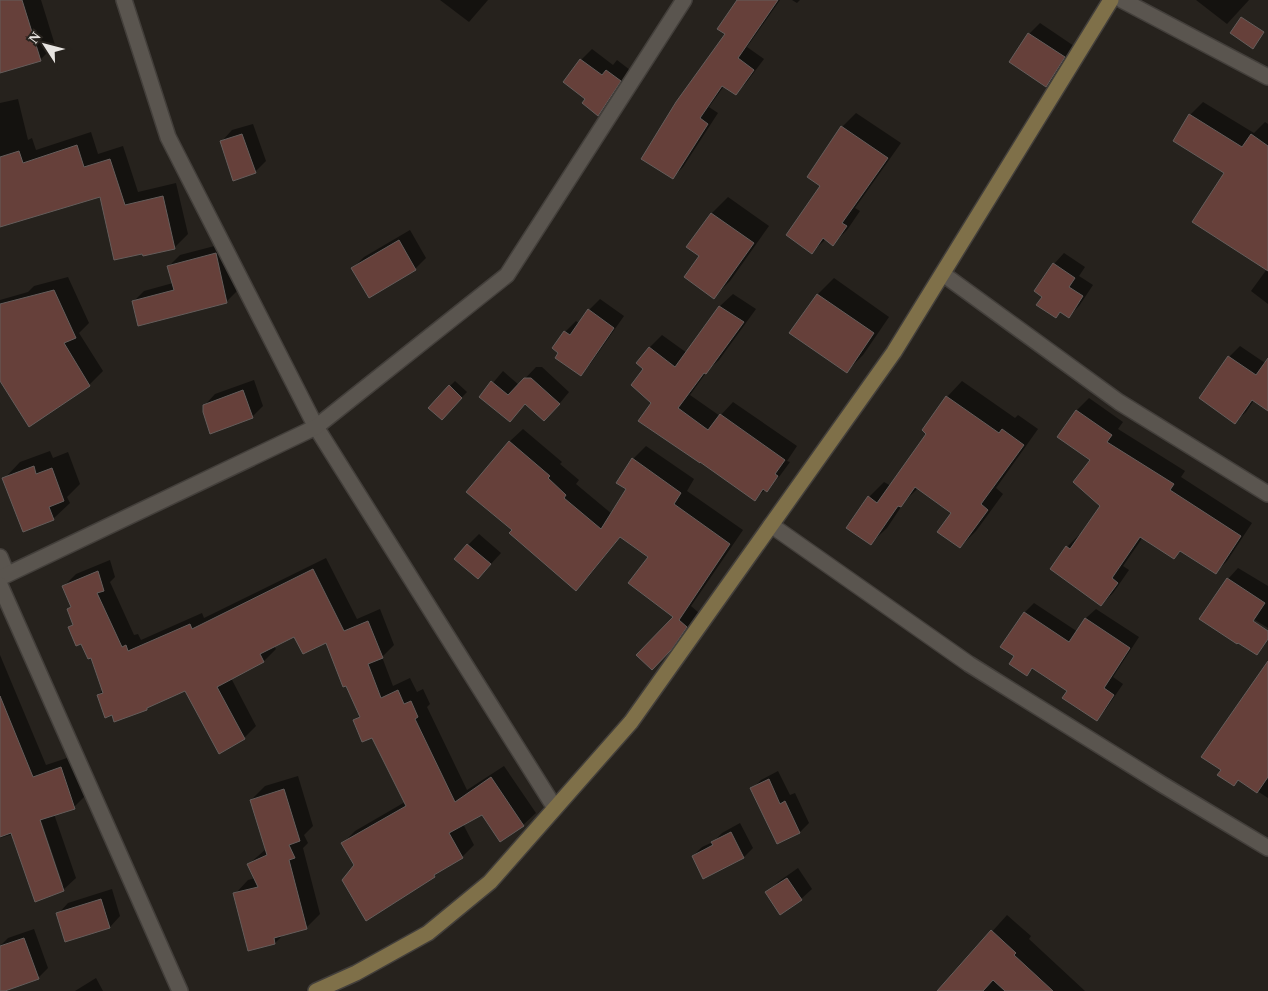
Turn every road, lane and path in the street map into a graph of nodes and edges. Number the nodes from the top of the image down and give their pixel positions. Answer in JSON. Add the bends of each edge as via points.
{"nodes":[{"id":1,"x":124,"y":0,"type":"edge"},
{"id":2,"x":684,"y":0,"type":"edge"},
{"id":3,"x":1110,"y":0,"type":"edge"},
{"id":4,"x":1122,"y":0,"type":"edge"},
{"id":5,"x":1268,"y":78,"type":"edge"},
{"id":6,"x":943,"y":274,"type":"junction"},
{"id":7,"x":316,"y":427,"type":"junction"},
{"id":8,"x":1268,"y":494,"type":"edge"},
{"id":9,"x":771,"y":525,"type":"junction"},
{"id":10,"x":0,"y":557,"type":"edge"},
{"id":11,"x":0,"y":574,"type":"edge"},
{"id":12,"x":0,"y":578,"type":"edge"},
{"id":13,"x":0,"y":585,"type":"edge"},
{"id":14,"x":555,"y":808,"type":"junction"},
{"id":15,"x":1268,"y":848,"type":"edge"},
{"id":16,"x":180,"y":991,"type":"edge"},
{"id":17,"x":316,"y":991,"type":"edge"}],
"edges":[{"from":1,"to":7,"type":"street","via":[[168,137]]},
{"from":2,"to":7,"type":"street","via":[[507,275]]},
{"from":3,"to":6,"type":"street"},
{"from":4,"to":5,"type":"street"},
{"from":6,"to":8,"type":"street","via":[[1119,402]]},
{"from":6,"to":9,"type":"street","via":[[894,352]]},
{"from":7,"to":12,"type":"street"},
{"from":7,"to":14,"type":"street"},
{"from":9,"to":14,"type":"street","via":[[631,722]]},
{"from":9,"to":15,"type":"street","via":[[969,664]]},
{"from":10,"to":11,"type":"street","via":[[4,567]]},
{"from":13,"to":16,"type":"street"},
{"from":14,"to":17,"type":"street","via":[[490,882],[428,933]]}]}
